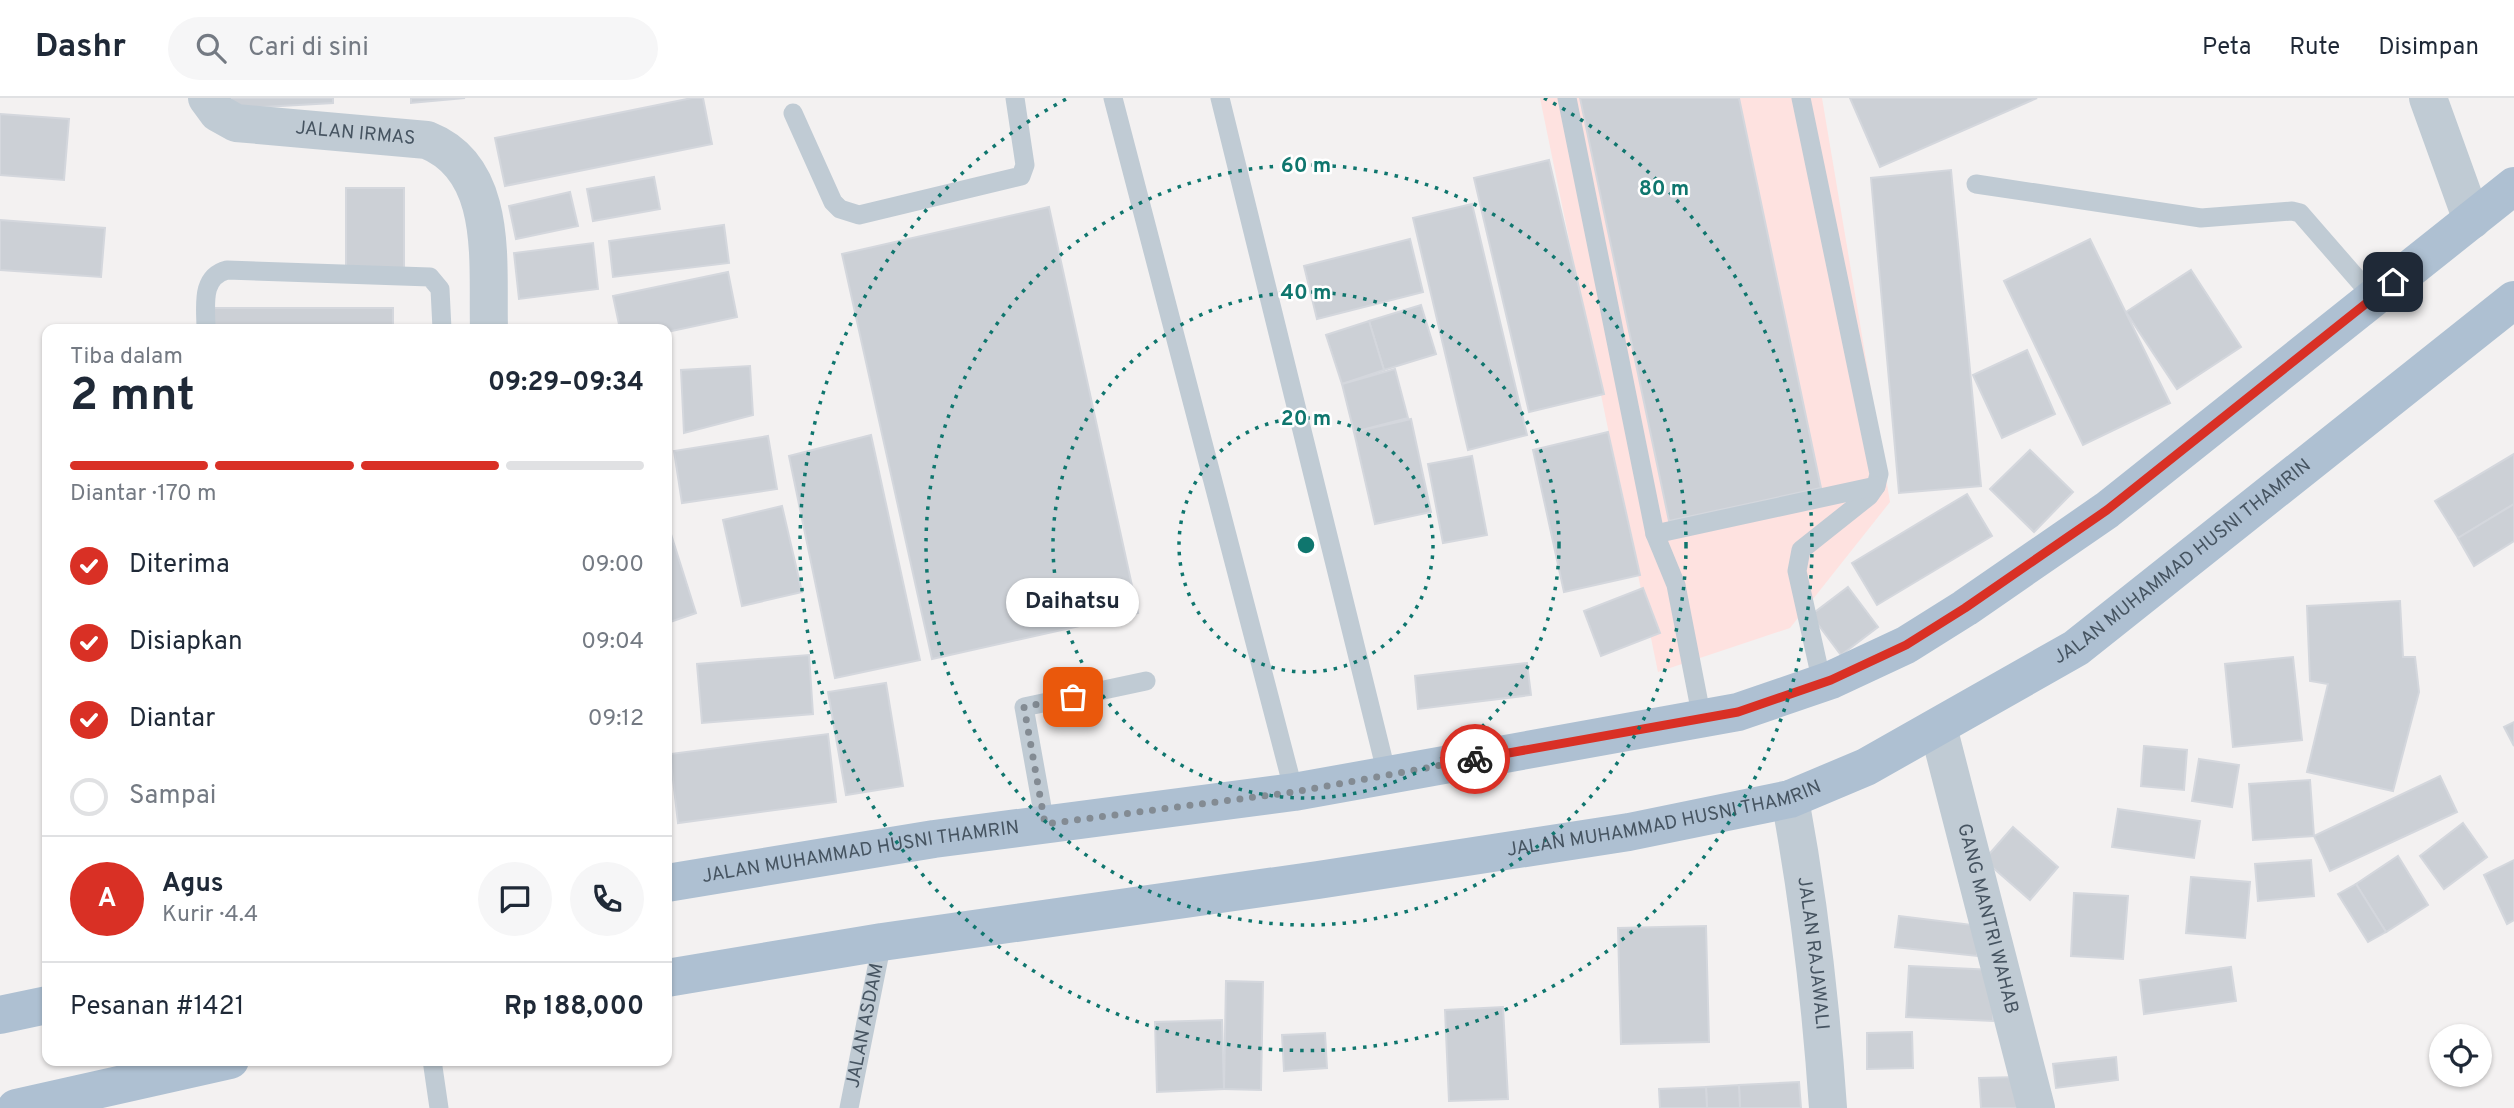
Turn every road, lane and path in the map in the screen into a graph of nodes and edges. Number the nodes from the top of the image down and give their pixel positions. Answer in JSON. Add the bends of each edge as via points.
{"nodes":[{"id":1,"x":206,"y":98,"type":"edge"},
{"id":2,"x":1015,"y":98,"type":"edge"},
{"id":3,"x":1113,"y":98,"type":"edge"},
{"id":4,"x":1220,"y":98,"type":"edge"},
{"id":5,"x":1567,"y":98,"type":"edge"},
{"id":6,"x":1801,"y":98,"type":"edge"},
{"id":7,"x":2428,"y":98,"type":"edge"},
{"id":8,"x":793,"y":113,"type":"dead end"},
{"id":9,"x":1976,"y":184,"type":"dead end"},
{"id":10,"x":2514,"y":186,"type":"edge"},
{"id":11,"x":2472,"y":220,"type":"junction"},
{"id":12,"x":2374,"y":298,"type":"junction"},
{"id":13,"x":2513,"y":303,"type":"edge"},
{"id":14,"x":206,"y":324,"type":"edge"},
{"id":15,"x":442,"y":324,"type":"edge"},
{"id":16,"x":489,"y":324,"type":"edge"},
{"id":17,"x":1876,"y":486,"type":"junction"},
{"id":18,"x":1655,"y":534,"type":"junction"},
{"id":19,"x":1146,"y":681,"type":"dead end"},
{"id":20,"x":1822,"y":683,"type":"junction"},
{"id":21,"x":1702,"y":719,"type":"junction"},
{"id":22,"x":1938,"y":727,"type":"junction"},
{"id":23,"x":1387,"y":775,"type":"junction"},
{"id":24,"x":1294,"y":792,"type":"junction"},
{"id":25,"x":1790,"y":799,"type":"junction"},
{"id":26,"x":1045,"y":824,"type":"junction"},
{"id":27,"x":672,"y":882,"type":"edge"},
{"id":28,"x":882,"y":942,"type":"junction"},
{"id":29,"x":672,"y":977,"type":"edge"},
{"id":30,"x":42,"y":1006,"type":"edge"},
{"id":31,"x":0,"y":1015,"type":"edge"},
{"id":32,"x":203,"y":1066,"type":"edge"},
{"id":33,"x":433,"y":1066,"type":"edge"},
{"id":34,"x":16,"y":1108,"type":"edge"},
{"id":35,"x":439,"y":1108,"type":"edge"},
{"id":36,"x":849,"y":1108,"type":"edge"},
{"id":37,"x":1828,"y":1108,"type":"edge"},
{"id":38,"x":2036,"y":1108,"type":"edge"}],
"edges":[{"from":1,"to":16,"type":"street","name":"JALAN IRMAS","via":[[218,113],[236,123],[428,140],[445,147],[462,162],[482,204]]},
{"from":2,"to":8,"type":"lane","via":[[1025,165],[1021,177],[859,215],[833,202]]},
{"from":3,"to":24,"type":"lane"},
{"from":4,"to":23,"type":"lane"},
{"from":5,"to":18,"type":"lane"},
{"from":6,"to":17,"type":"lane","via":[[1879,474]]},
{"from":7,"to":11,"type":"street"},
{"from":9,"to":12,"type":"lane","via":[[2201,219],[2300,213]]},
{"from":10,"to":11,"type":"main road","name":"JALAN MUHAMMAD HUSNI THAMRIN"},
{"from":11,"to":12,"type":"main road","name":"JALAN MUHAMMAD HUSNI THAMRIN"},
{"from":12,"to":20,"type":"main road","name":"JALAN MUHAMMAD HUSNI THAMRIN","via":[[2107,510],[1906,645]]},
{"from":13,"to":22,"type":"main road","name":"JALAN MUHAMMAD HUSNI THAMRIN","via":[[2076,648]]},
{"from":14,"to":15,"type":"lane","via":[[209,283],[227,270],[430,277],[440,289]]},
{"from":17,"to":18,"type":"lane"},
{"from":17,"to":20,"type":"lane","via":[[1801,550],[1797,560]]},
{"from":18,"to":21,"type":"lane","via":[[1676,585]]},
{"from":19,"to":26,"type":"lane","via":[[1024,707]]},
{"from":20,"to":21,"type":"main road","name":"JALAN MUHAMMAD HUSNI THAMRIN","via":[[1738,712]]},
{"from":21,"to":23,"type":"main road","name":"JALAN MUHAMMAD HUSNI THAMRIN"},
{"from":22,"to":25,"type":"main road","name":"JALAN MUHAMMAD HUSNI THAMRIN","via":[[1866,767]]},
{"from":22,"to":38,"type":"street","name":"GANG MANTRI WAHAB"},
{"from":23,"to":24,"type":"main road","name":"JALAN MUHAMMAD HUSNI THAMRIN"},
{"from":24,"to":26,"type":"main road","name":"JALAN MUHAMMAD HUSNI THAMRIN"},
{"from":25,"to":28,"type":"main road","name":"JALAN MUHAMMAD HUSNI THAMRIN","via":[[1629,832]]},
{"from":25,"to":37,"type":"street","name":"JALAN RAJAWALI","via":[[1809,912]]},
{"from":26,"to":27,"type":"main road","name":"JALAN MUHAMMAD HUSNI THAMRIN"},
{"from":28,"to":29,"type":"main road","name":"JALAN MUHAMMAD HUSNI THAMRIN"},
{"from":28,"to":36,"type":"lane","name":"JALAN ASDAM"},
{"from":30,"to":31,"type":"main road"},
{"from":32,"to":34,"type":"main road"},
{"from":33,"to":35,"type":"lane"}]}
